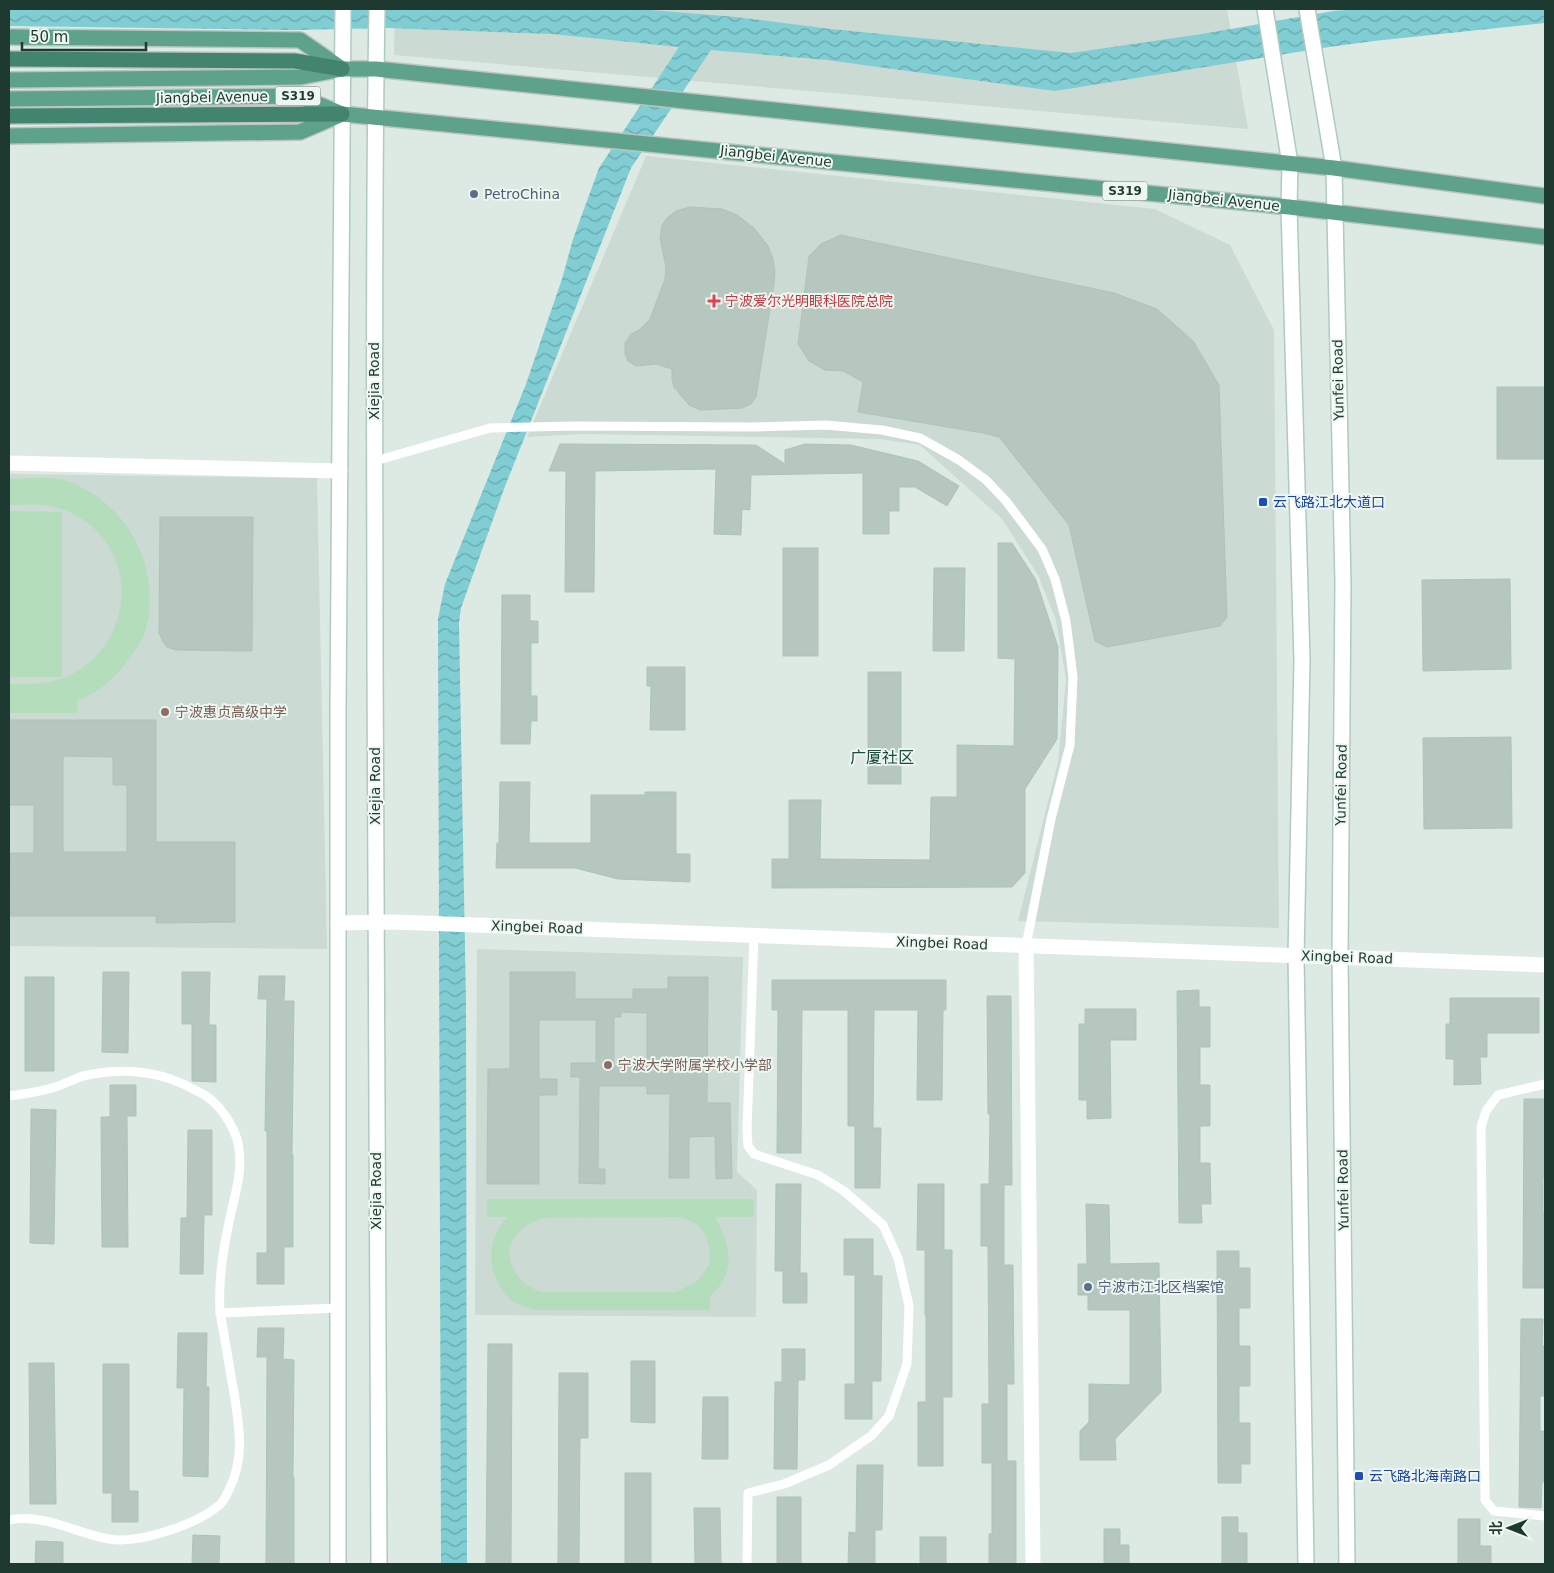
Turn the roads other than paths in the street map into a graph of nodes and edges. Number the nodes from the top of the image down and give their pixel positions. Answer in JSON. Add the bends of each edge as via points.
{"nodes":[{"id":1,"x":343,"y":9,"type":"edge"},
{"id":2,"x":377,"y":9,"type":"edge"},
{"id":3,"x":1265,"y":9,"type":"edge"},
{"id":4,"x":1307,"y":9,"type":"edge"},
{"id":5,"x":9,"y":37,"type":"edge"},
{"id":6,"x":9,"y":59,"type":"edge"},
{"id":7,"x":342,"y":68,"type":"junction"},
{"id":8,"x":376,"y":69,"type":"junction"},
{"id":9,"x":9,"y":80,"type":"edge"},
{"id":10,"x":9,"y":99,"type":"edge"},
{"id":11,"x":342,"y":114,"type":"junction"},
{"id":12,"x":9,"y":116,"type":"edge"},
{"id":13,"x":374,"y":117,"type":"junction"},
{"id":14,"x":9,"y":136,"type":"edge"},
{"id":15,"x":1290,"y":164,"type":"junction"},
{"id":16,"x":1334,"y":168,"type":"junction"},
{"id":17,"x":1545,"y":196,"type":"edge"},
{"id":18,"x":1289,"y":207,"type":"junction"},
{"id":19,"x":1335,"y":212,"type":"junction"},
{"id":20,"x":1545,"y":237,"type":"edge"},
{"id":21,"x":375,"y":461,"type":"junction"},
{"id":22,"x":9,"y":463,"type":"edge"},
{"id":23,"x":340,"y":471,"type":"junction"},
{"id":24,"x":376,"y":921,"type":"junction"},
{"id":25,"x":338,"y":922,"type":"junction"},
{"id":26,"x":754,"y":935,"type":"junction"},
{"id":27,"x":1026,"y":946,"type":"junction"},
{"id":28,"x":1296,"y":956,"type":"junction"},
{"id":29,"x":1340,"y":956,"type":"junction"},
{"id":30,"x":1545,"y":965,"type":"edge"},
{"id":31,"x":1545,"y":1084,"type":"edge"},
{"id":32,"x":9,"y":1096,"type":"edge"},
{"id":33,"x":338,"y":1308,"type":"junction"},
{"id":34,"x":220,"y":1313,"type":"junction"},
{"id":35,"x":1545,"y":1516,"type":"edge"},
{"id":36,"x":9,"y":1520,"type":"edge"},
{"id":37,"x":338,"y":1564,"type":"edge"},
{"id":38,"x":379,"y":1564,"type":"edge"},
{"id":39,"x":747,"y":1564,"type":"edge"},
{"id":40,"x":1033,"y":1564,"type":"edge"},
{"id":41,"x":1306,"y":1564,"type":"edge"},
{"id":42,"x":1347,"y":1564,"type":"edge"}],
"edges":[{"from":1,"to":7,"type":"main road"},
{"from":2,"to":8,"type":"main road","name":"Xiejia Road"},
{"from":3,"to":15,"type":"main road"},
{"from":4,"to":16,"type":"main road","name":"Yunfei Road"},
{"from":5,"to":7,"type":"main road","via":[[300,40]]},
{"from":6,"to":7,"type":"highway","via":[[295,61]]},
{"from":7,"to":8,"type":"main road","name":"Jiangbei Avenue"},
{"from":7,"to":9,"type":"main road","name":"Jiangbei Avenue","via":[[301,77]]},
{"from":7,"to":11,"type":"main road"},
{"from":8,"to":13,"type":"main road","name":"Xiejia Road"},
{"from":8,"to":15,"type":"main road","name":"Jiangbei Avenue"},
{"from":10,"to":11,"type":"main road","name":"Jiangbei Avenue","number":"S319","via":[[298,96]]},
{"from":11,"to":12,"type":"highway"},
{"from":11,"to":13,"type":"main road","name":"Jiangbei Avenue","number":"S319"},
{"from":11,"to":14,"type":"main road","via":[[300,132]]},
{"from":11,"to":23,"type":"main road"},
{"from":13,"to":18,"type":"main road","name":"Jiangbei Avenue","number":"S319"},
{"from":13,"to":21,"type":"main road","name":"Xiejia Road"},
{"from":15,"to":16,"type":"main road","name":"Jiangbei Avenue"},
{"from":15,"to":18,"type":"main road"},
{"from":16,"to":17,"type":"main road","name":"Jiangbei Avenue"},
{"from":16,"to":19,"type":"main road","name":"Yunfei Road"},
{"from":18,"to":19,"type":"main road","name":"Jiangbei Avenue","number":"S319"},
{"from":18,"to":28,"type":"main road","via":[[1302,660]]},
{"from":19,"to":20,"type":"main road","name":"Jiangbei Avenue","number":"S319"},
{"from":19,"to":29,"type":"main road","name":"Yunfei Road","via":[[1343,583]]},
{"from":21,"to":24,"type":"main road","name":"Xiejia Road"},
{"from":21,"to":27,"type":"lane","via":[[490,428],[825,425],[882,430],[920,438],[986,480],[1042,549],[1066,621],[1073,677],[1070,745],[1051,820]]},
{"from":22,"to":23,"type":"main road"},
{"from":23,"to":25,"type":"main road"},
{"from":24,"to":25,"type":"main road","name":"Xingbei Road"},
{"from":24,"to":26,"type":"main road","name":"Xingbei Road"},
{"from":24,"to":38,"type":"main road","name":"Xiejia Road"},
{"from":25,"to":33,"type":"main road"},
{"from":26,"to":27,"type":"main road","name":"Xingbei Road"},
{"from":26,"to":39,"type":"lane","via":[[748,1146],[754,1154],[818,1175],[844,1191],[883,1224],[898,1258],[909,1306],[907,1364],[889,1416],[870,1436],[829,1465],[784,1484],[748,1493]]},
{"from":27,"to":28,"type":"main road","name":"Xingbei Road"},
{"from":27,"to":40,"type":"main road"},
{"from":28,"to":29,"type":"main road","name":"Xingbei Road"},
{"from":28,"to":41,"type":"main road"},
{"from":29,"to":30,"type":"main road","name":"Xingbei Road"},
{"from":29,"to":42,"type":"main road","name":"Yunfei Road"},
{"from":31,"to":35,"type":"lane","via":[[1498,1095],[1486,1111],[1481,1137],[1485,1500],[1494,1511]]},
{"from":32,"to":34,"type":"lane","via":[[110,1071],[149,1073],[180,1081],[210,1099],[231,1124],[239,1146],[241,1168],[219,1282]]},
{"from":33,"to":34,"type":"lane"},
{"from":33,"to":37,"type":"main road"},
{"from":34,"to":36,"type":"lane","via":[[239,1415],[240,1453],[233,1482],[222,1504],[186,1524],[151,1536],[126,1540],[109,1539],[38,1519]]}]}
